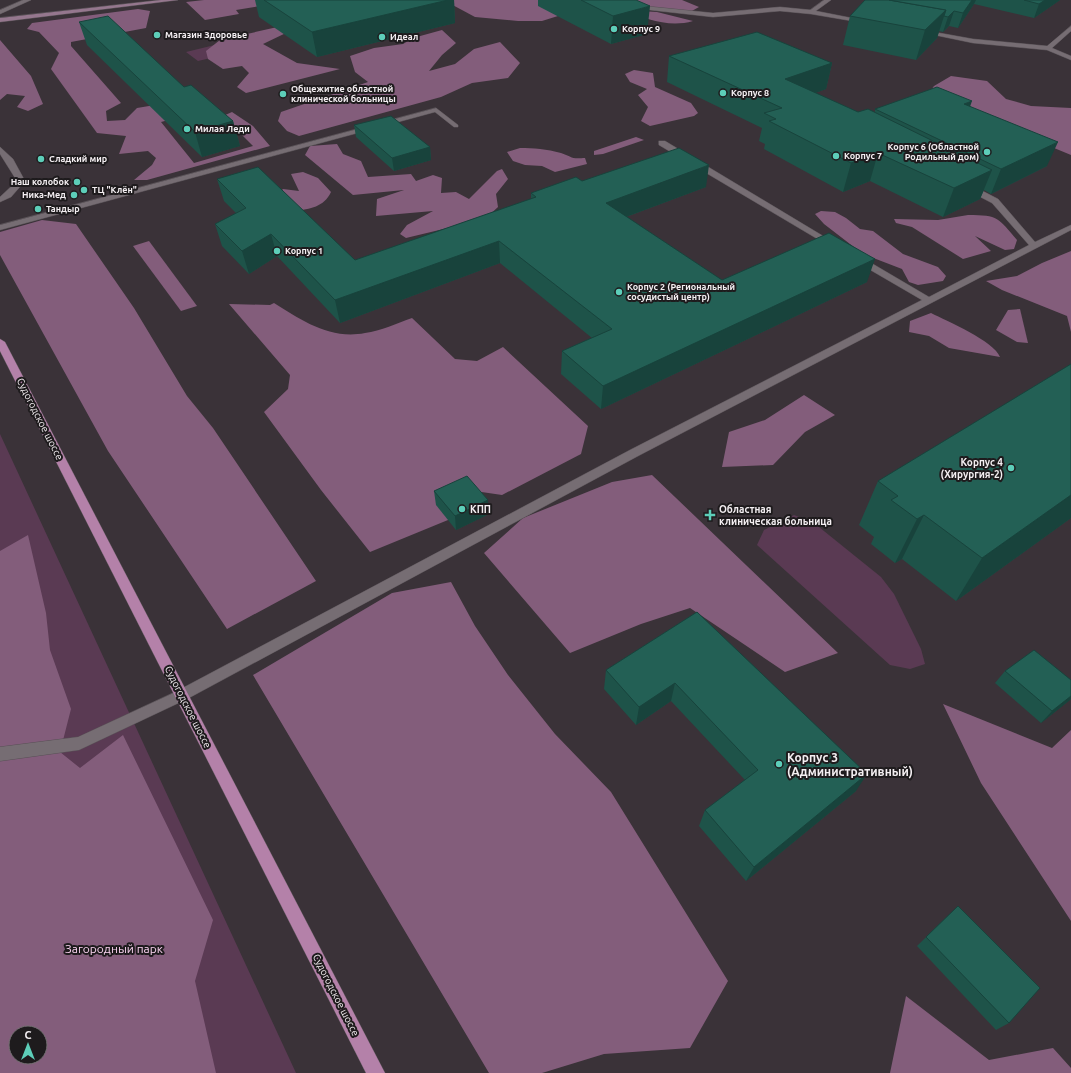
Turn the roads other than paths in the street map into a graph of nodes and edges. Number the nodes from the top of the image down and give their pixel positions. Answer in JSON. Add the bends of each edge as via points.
{"nodes":[{"id":1,"x":28,"y":0,"type":"edge"},
{"id":2,"x":174,"y":0,"type":"edge"},
{"id":3,"x":828,"y":0,"type":"edge"},
{"id":4,"x":628,"y":6,"type":"edge"},
{"id":5,"x":0,"y":12,"type":"edge"},
{"id":6,"x":811,"y":12,"type":"junction"},
{"id":7,"x":0,"y":20,"type":"edge"},
{"id":8,"x":871,"y":22,"type":"edge"},
{"id":9,"x":1071,"y":28,"type":"edge"},
{"id":10,"x":916,"y":30,"type":"edge"},
{"id":11,"x":1048,"y":48,"type":"junction"},
{"id":12,"x":1071,"y":58,"type":"edge"},
{"id":13,"x":456,"y":126,"type":"dead end"},
{"id":14,"x":662,"y":143,"type":"dead end"},
{"id":15,"x":0,"y":149,"type":"edge"},
{"id":16,"x":961,"y":184,"type":"edge"},
{"id":17,"x":0,"y":200,"type":"edge"},
{"id":18,"x":1071,"y":227,"type":"edge"},
{"id":19,"x":0,"y":228,"type":"edge"},
{"id":20,"x":1033,"y":246,"type":"junction"},
{"id":21,"x":839,"y":248,"type":"edge"},
{"id":22,"x":852,"y":256,"type":"edge"},
{"id":23,"x":928,"y":300,"type":"junction"},
{"id":24,"x":0,"y":342,"type":"edge"},
{"id":25,"x":182,"y":694,"type":"junction"},
{"id":26,"x":0,"y":754,"type":"edge"},
{"id":27,"x":376,"y":1073,"type":"edge"}],
"edges":[{"from":1,"to":5,"type":"street"},
{"from":2,"to":7,"type":"street"},
{"from":3,"to":6,"type":"street"},
{"from":4,"to":6,"type":"street","via":[[713,15],[780,9]]},
{"from":6,"to":8,"type":"street"},
{"from":9,"to":11,"type":"street"},
{"from":10,"to":11,"type":"street","via":[[973,41]]},
{"from":11,"to":12,"type":"street"},
{"from":13,"to":19,"type":"street","via":[[436,110]]},
{"from":14,"to":21,"type":"street"},
{"from":15,"to":17,"type":"street","via":[[21,181]]},
{"from":16,"to":20,"type":"street","via":[[995,201]]},
{"from":18,"to":20,"type":"street"},
{"from":20,"to":23,"type":"street"},
{"from":22,"to":23,"type":"street"},
{"from":23,"to":25,"type":"street"},
{"from":24,"to":25,"type":"main road","name":"Судогодское шоссе"},
{"from":25,"to":26,"type":"street","via":[[79,743]]},
{"from":25,"to":27,"type":"main road","name":"Судогодское шоссе"}]}
